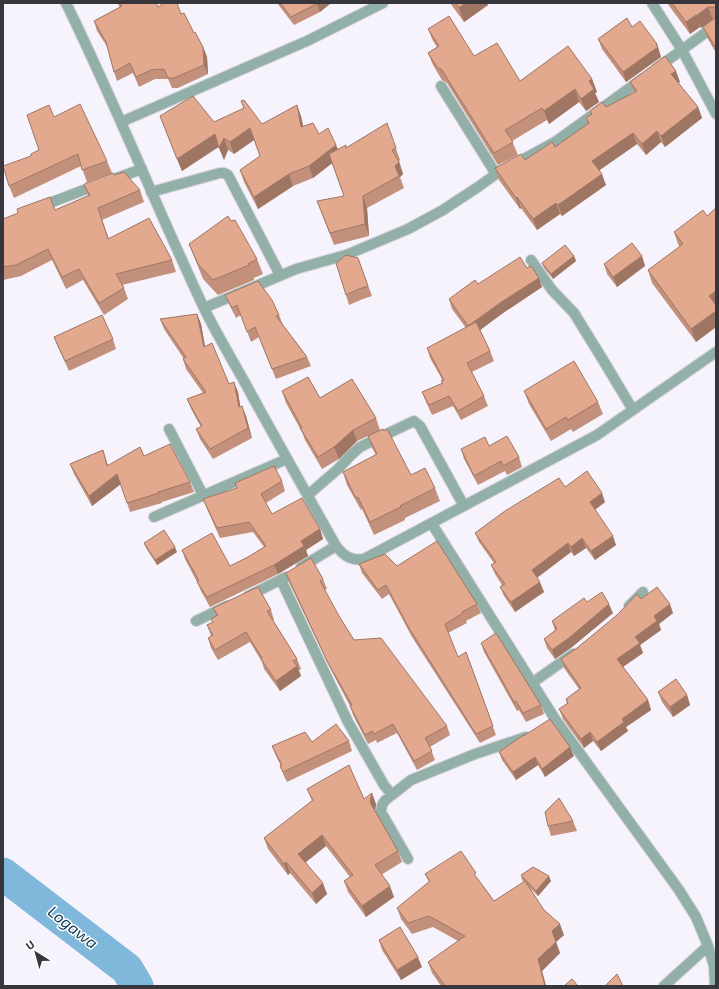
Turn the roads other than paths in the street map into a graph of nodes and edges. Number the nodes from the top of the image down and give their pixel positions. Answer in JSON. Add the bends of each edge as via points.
{"nodes":[{"id":1,"x":66,"y":3,"type":"edge"},
{"id":2,"x":383,"y":3,"type":"edge"},
{"id":3,"x":652,"y":3,"type":"edge"},
{"id":4,"x":716,"y":25,"type":"edge"},
{"id":5,"x":682,"y":50,"type":"junction"},
{"id":6,"x":441,"y":86,"type":"dead end"},
{"id":7,"x":716,"y":114,"type":"edge"},
{"id":8,"x":121,"y":122,"type":"junction"},
{"id":9,"x":142,"y":169,"type":"junction"},
{"id":10,"x":496,"y":174,"type":"junction"},
{"id":11,"x":151,"y":192,"type":"junction"},
{"id":12,"x":30,"y":210,"type":"edge"},
{"id":13,"x":530,"y":260,"type":"dead end"},
{"id":14,"x":280,"y":275,"type":"junction"},
{"id":15,"x":204,"y":308,"type":"junction"},
{"id":16,"x":716,"y":352,"type":"edge"},
{"id":17,"x":632,"y":410,"type":"junction"},
{"id":18,"x":169,"y":429,"type":"dead end"},
{"id":19,"x":287,"y":459,"type":"junction"},
{"id":20,"x":203,"y":495,"type":"junction"},
{"id":21,"x":308,"y":495,"type":"junction"},
{"id":22,"x":464,"y":506,"type":"junction"},
{"id":23,"x":154,"y":517,"type":"dead end"},
{"id":24,"x":432,"y":524,"type":"junction"},
{"id":25,"x":336,"y":546,"type":"junction"},
{"id":26,"x":281,"y":580,"type":"junction"},
{"id":27,"x":643,"y":592,"type":"dead end"},
{"id":28,"x":621,"y":614,"type":"edge"},
{"id":29,"x":196,"y":621,"type":"dead end"},
{"id":30,"x":581,"y":648,"type":"edge"},
{"id":31,"x":532,"y":683,"type":"junction"},
{"id":32,"x":537,"y":730,"type":"edge"},
{"id":33,"x":392,"y":795,"type":"junction"},
{"id":34,"x":408,"y":858,"type":"dead end"},
{"id":35,"x":708,"y":946,"type":"junction"},
{"id":36,"x":664,"y":986,"type":"edge"},
{"id":37,"x":715,"y":986,"type":"edge"}],
"edges":[{"from":1,"to":8,"type":"street"},
{"from":2,"to":8,"type":"street","via":[[307,41]]},
{"from":3,"to":5,"type":"street"},
{"from":4,"to":5,"type":"street"},
{"from":5,"to":7,"type":"street"},
{"from":5,"to":10,"type":"street","via":[[555,142]]},
{"from":6,"to":10,"type":"street"},
{"from":8,"to":9,"type":"street"},
{"from":9,"to":11,"type":"street"},
{"from":9,"to":12,"type":"street"},
{"from":10,"to":14,"type":"street","via":[[408,229],[346,254]]},
{"from":11,"to":14,"type":"street","via":[[220,173],[228,175]]},
{"from":11,"to":15,"type":"street"},
{"from":13,"to":17,"type":"street","via":[[552,290],[574,313]]},
{"from":14,"to":15,"type":"street"},
{"from":15,"to":19,"type":"street"},
{"from":16,"to":17,"type":"street"},
{"from":17,"to":22,"type":"street","via":[[597,435]]},
{"from":18,"to":20,"type":"street"},
{"from":19,"to":20,"type":"street"},
{"from":19,"to":21,"type":"street"},
{"from":20,"to":23,"type":"street"},
{"from":21,"to":22,"type":"street","via":[[360,447],[414,421],[420,426]]},
{"from":21,"to":25,"type":"street"},
{"from":22,"to":24,"type":"street"},
{"from":24,"to":25,"type":"street","via":[[364,559],[351,559]]},
{"from":24,"to":31,"type":"street"},
{"from":25,"to":26,"type":"street"},
{"from":26,"to":29,"type":"street"},
{"from":26,"to":33,"type":"street","via":[[348,722]]},
{"from":27,"to":28,"type":"street"},
{"from":30,"to":31,"type":"street"},
{"from":31,"to":35,"type":"street","via":[[552,721],[679,890],[696,917]]},
{"from":32,"to":33,"type":"street","via":[[525,738],[475,754],[411,780]]},
{"from":33,"to":34,"type":"street","via":[[383,802],[381,812]]},
{"from":35,"to":36,"type":"street"},
{"from":35,"to":37,"type":"street","via":[[714,966]]}]}
